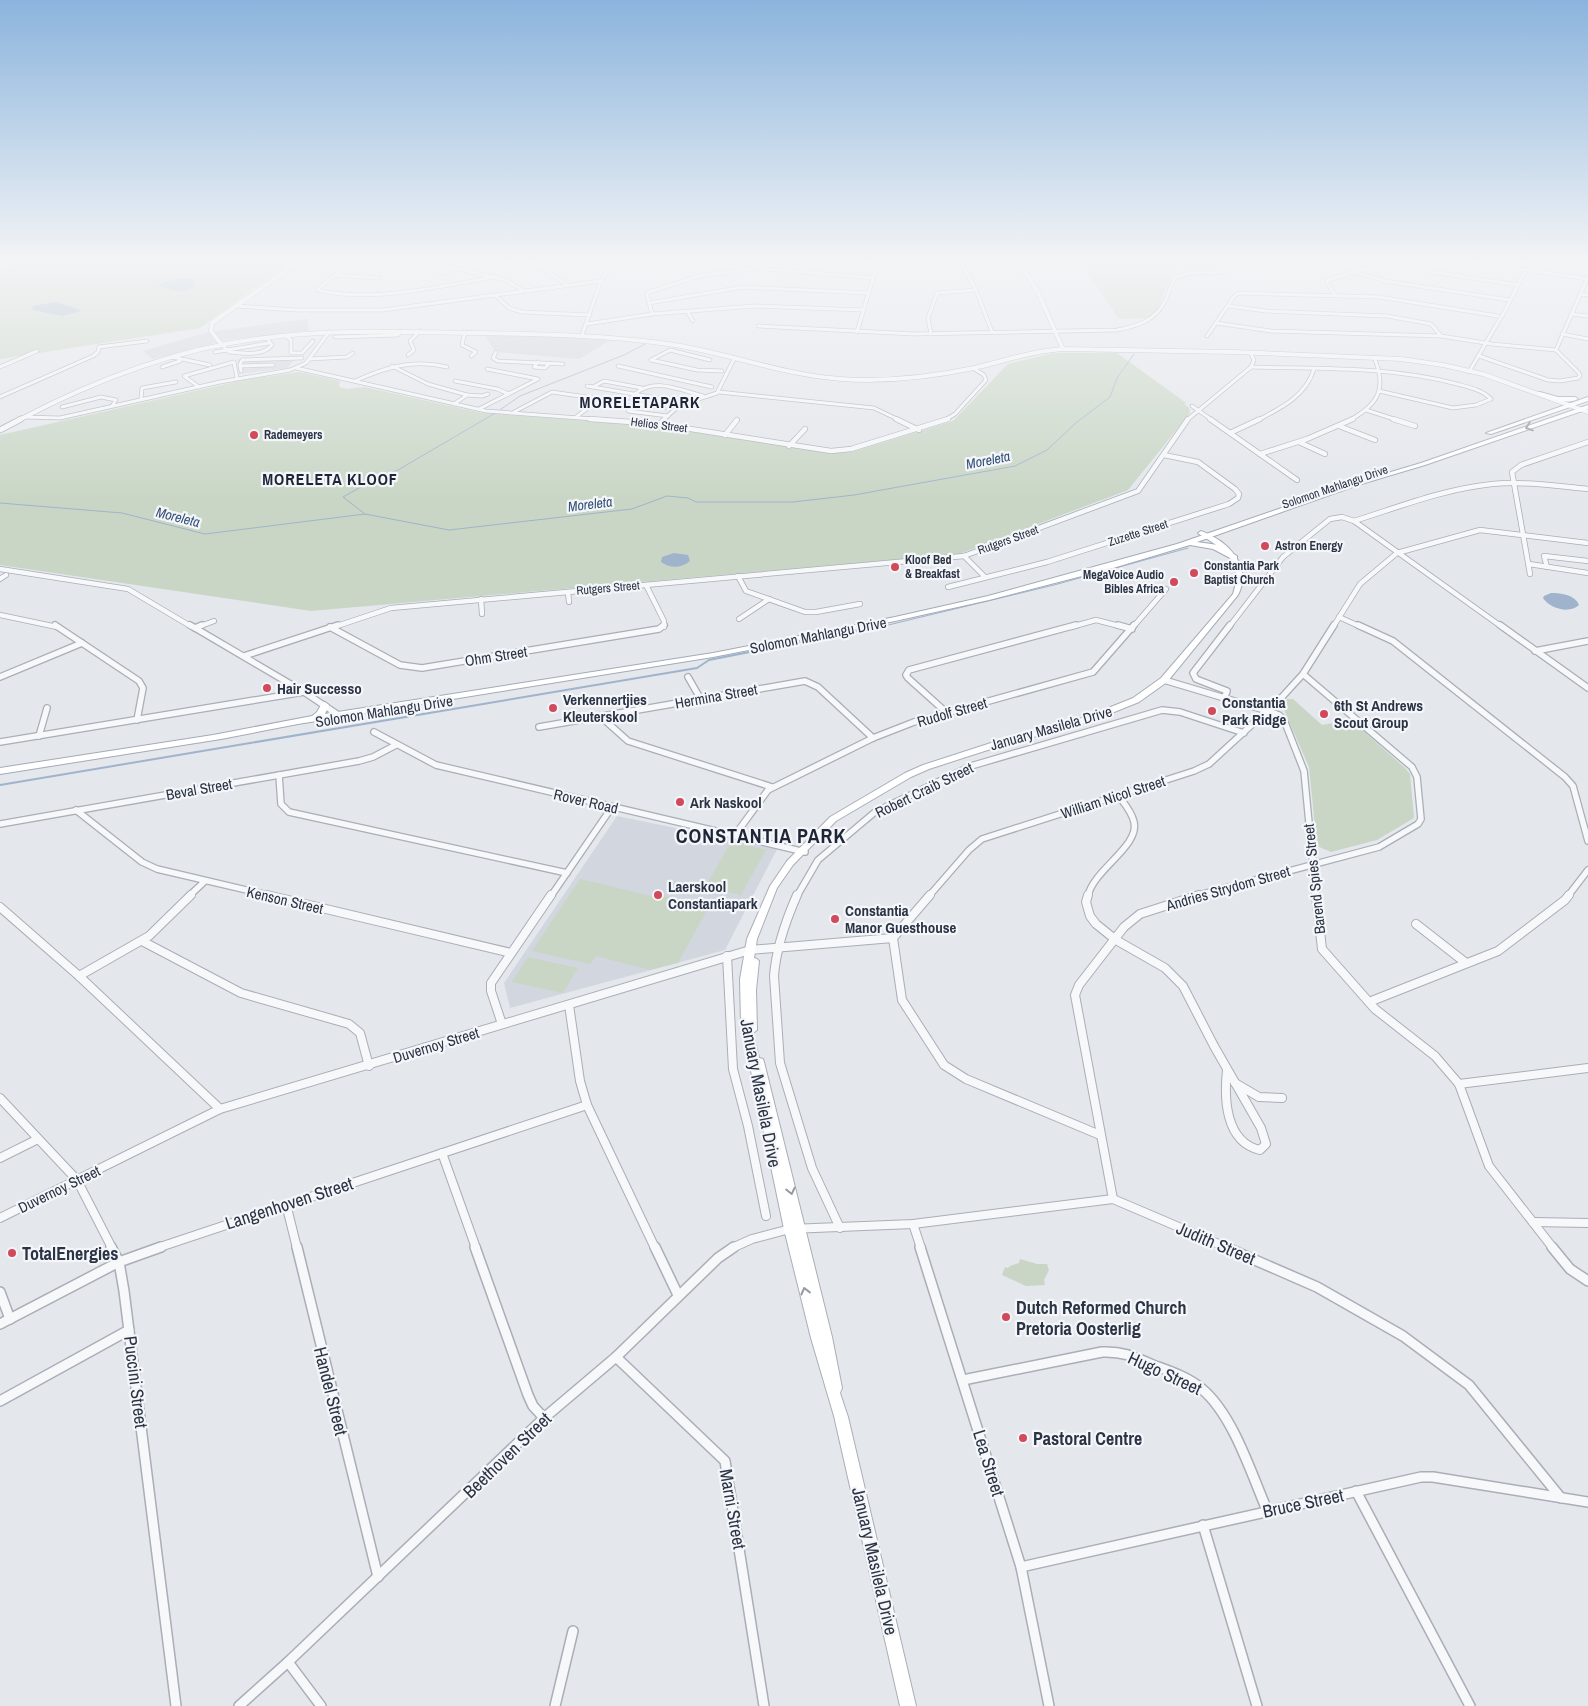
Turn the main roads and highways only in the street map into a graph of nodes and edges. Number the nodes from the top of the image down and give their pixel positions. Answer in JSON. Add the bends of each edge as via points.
{"nodes":[{"id":1,"x":1540,"y":394,"type":"road end"},
{"id":2,"x":1588,"y":398,"type":"edge"},
{"id":3,"x":1585,"y":411,"type":"edge"},
{"id":4,"x":1552,"y":419,"type":"junction"},
{"id":5,"x":1206,"y":534,"type":"junction"},
{"id":6,"x":1180,"y":546,"type":"junction"},
{"id":7,"x":1234,"y":558,"type":"junction"},
{"id":8,"x":1081,"y":573,"type":"junction"},
{"id":9,"x":1237,"y":593,"type":"junction"},
{"id":10,"x":325,"y":705,"type":"road end"},
{"id":11,"x":342,"y":717,"type":"junction"},
{"id":12,"x":313,"y":719,"type":"junction"},
{"id":13,"x":214,"y":737,"type":"junction"},
{"id":14,"x":0,"y":771,"type":"edge"},
{"id":15,"x":860,"y":804,"type":"joint"},
{"id":16,"x":803,"y":851,"type":"joint"},
{"id":17,"x":795,"y":1229,"type":"joint"},
{"id":18,"x":841,"y":1417,"type":"joint"},
{"id":19,"x":908,"y":1706,"type":"edge"}],
"edges":[{"from":1,"to":2,"type":"main road","via":[[1566,400]]},
{"from":2,"to":5,"type":"main road","name":"Solomon Mahlangu Drive"},
{"from":3,"to":4,"type":"main road","name":"Solomon Mahlangu Drive"},
{"from":3,"to":4,"type":"main road"},
{"from":4,"to":5,"type":"main road","name":"Solomon Mahlangu Drive","one_way":true},
{"from":5,"to":6,"type":"main road","name":"Solomon Mahlangu Drive"},
{"from":5,"to":7,"type":"main road"},
{"from":5,"to":8,"type":"main road","name":"Solomon Mahlangu Drive"},
{"from":5,"to":9,"type":"main road","name":"January Masilela Drive","via":[[1230,549],[1244,566],[1246,580]]},
{"from":6,"to":7,"type":"main road","via":[[1209,545]]},
{"from":6,"to":8,"type":"main road","name":"Solomon Mahlangu Drive"},
{"from":7,"to":9,"type":"main road","via":[[1242,574]]},
{"from":8,"to":11,"type":"main road","name":"Solomon Mahlangu Drive","via":[[979,600],[829,633]]},
{"from":9,"to":15,"type":"main road","name":"January Masilela Drive","via":[[1164,680],[1136,700],[1072,724],[994,744],[926,767]]},
{"from":10,"to":12,"type":"main road"},
{"from":11,"to":12,"type":"main road","name":"Solomon Mahlangu Drive"},
{"from":11,"to":13,"type":"main road","name":"Solomon Mahlangu Drive"},
{"from":12,"to":13,"type":"main road","name":"Solomon Mahlangu Drive"},
{"from":13,"to":14,"type":"main road","name":"Solomon Mahlangu Drive"},
{"from":15,"to":16,"type":"main road","name":"January Masilela Drive"},
{"from":16,"to":17,"type":"main road","name":"January Masilela Drive","via":[[786,875],[762,926],[744,991],[746,1023]]},
{"from":17,"to":18,"type":"main road","name":"January Masilela Drive","via":[[826,1336]]},
{"from":18,"to":19,"type":"main road","name":"January Masilela Drive"}]}
